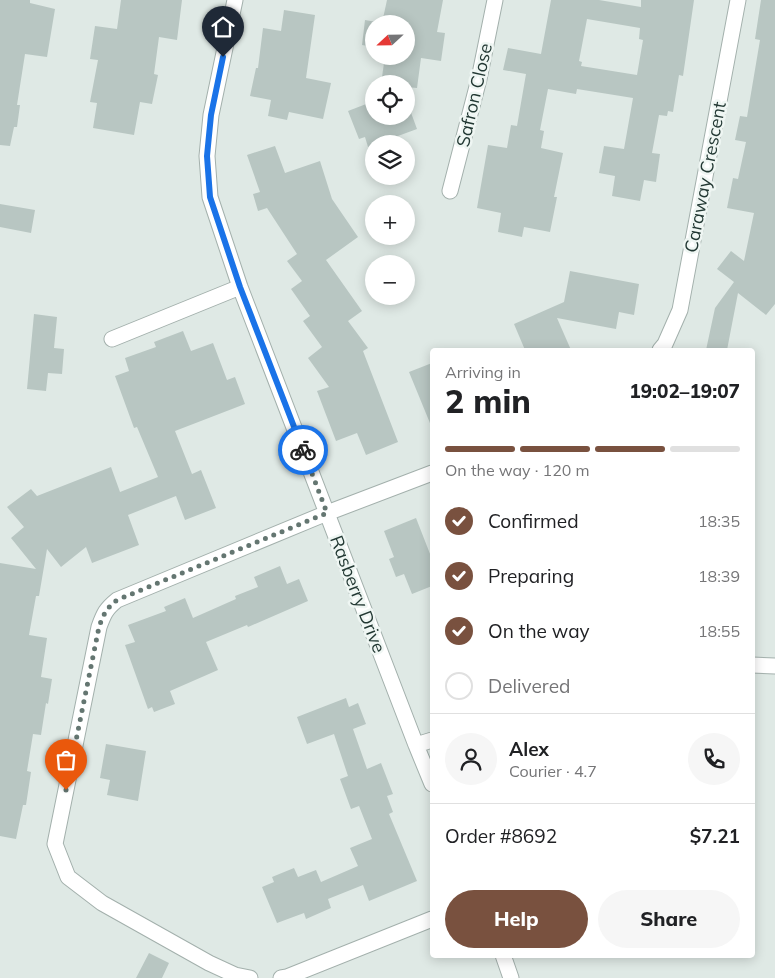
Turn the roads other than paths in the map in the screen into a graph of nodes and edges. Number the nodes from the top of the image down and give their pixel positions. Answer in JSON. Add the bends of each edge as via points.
{"nodes":[{"id":1,"x":235,"y":0,"type":"edge"},
{"id":2,"x":495,"y":0,"type":"edge"},
{"id":3,"x":738,"y":0,"type":"edge"},
{"id":4,"x":450,"y":190,"type":"dead end"},
{"id":5,"x":240,"y":287,"type":"junction"},
{"id":6,"x":112,"y":339,"type":"dead end"},
{"id":7,"x":662,"y":348,"type":"edge"},
{"id":8,"x":430,"y":474,"type":"edge"},
{"id":9,"x":327,"y":513,"type":"junction"},
{"id":10,"x":755,"y":665,"type":"edge"},
{"id":11,"x":775,"y":666,"type":"edge"},
{"id":12,"x":430,"y":741,"type":"edge"},
{"id":13,"x":416,"y":745,"type":"junction"},
{"id":14,"x":430,"y":779,"type":"edge"},
{"id":15,"x":430,"y":920,"type":"edge"},
{"id":16,"x":503,"y":958,"type":"edge"},
{"id":17,"x":250,"y":978,"type":"edge"},
{"id":18,"x":280,"y":978,"type":"edge"},
{"id":19,"x":511,"y":978,"type":"edge"}],
"edges":[{"from":1,"to":5,"type":"street","name":"Rasberry Drive","via":[[211,115],[207,156],[210,197]]},
{"from":2,"to":4,"type":"street","name":"Safron Close","via":[[479,79]]},
{"from":3,"to":7,"type":"street","name":"Caraway Crescent","via":[[680,310]]},
{"from":5,"to":6,"type":"street"},
{"from":5,"to":9,"type":"street","name":"Rasberry Drive"},
{"from":8,"to":9,"type":"street"},
{"from":9,"to":13,"type":"street","name":"Rasberry Drive"},
{"from":9,"to":17,"type":"street","via":[[117,600],[107,609],[99,627],[55,844],[68,877],[102,903],[209,963]]},
{"from":10,"to":11,"type":"street"},
{"from":12,"to":13,"type":"street"},
{"from":13,"to":14,"type":"street","name":"Rasberry Drive"},
{"from":15,"to":18,"type":"street"},
{"from":16,"to":19,"type":"street"}]}
